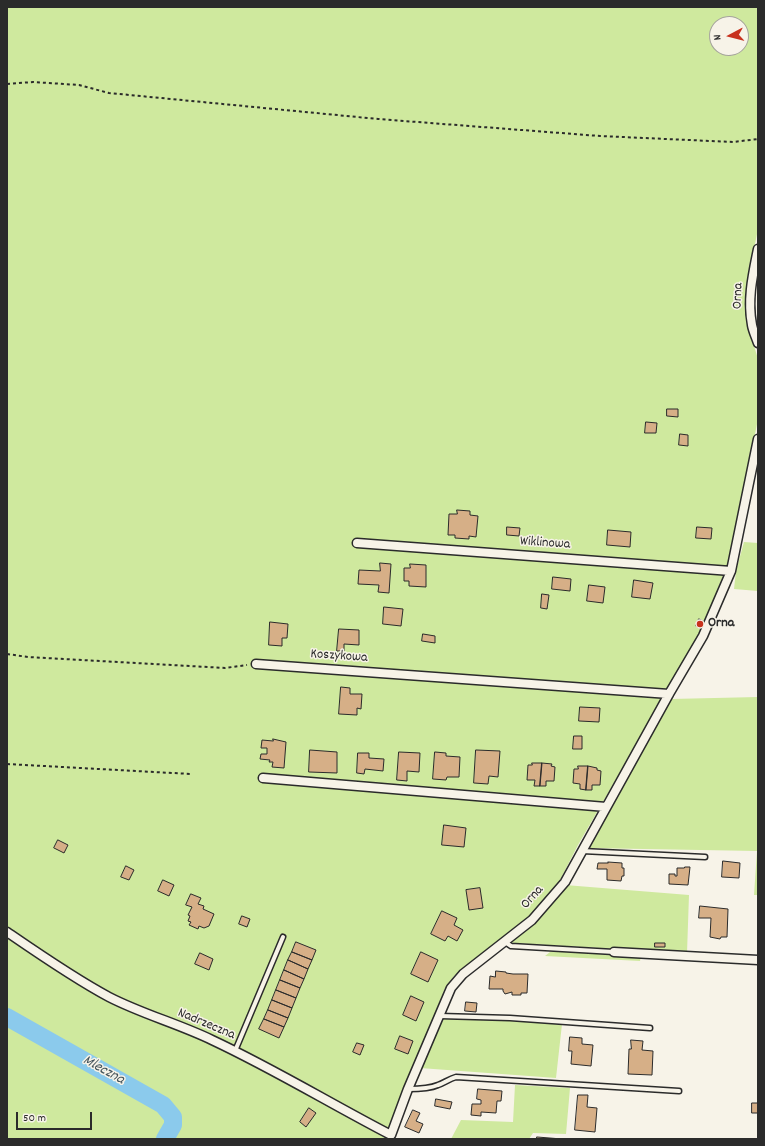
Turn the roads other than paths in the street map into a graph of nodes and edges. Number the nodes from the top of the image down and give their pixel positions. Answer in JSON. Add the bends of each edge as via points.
{"nodes":[{"id":1,"x":758,"y":249,"type":"edge"},
{"id":2,"x":758,"y":343,"type":"edge"},
{"id":3,"x":758,"y":439,"type":"edge"},
{"id":4,"x":357,"y":543,"type":"dead end"},
{"id":5,"x":731,"y":571,"type":"junction"},
{"id":6,"x":256,"y":664,"type":"road end"},
{"id":7,"x":669,"y":694,"type":"junction"},
{"id":8,"x":263,"y":778,"type":"dead end"},
{"id":9,"x":606,"y":807,"type":"junction"},
{"id":10,"x":582,"y":851,"type":"junction"},
{"id":11,"x":705,"y":858,"type":"dead end"},
{"id":12,"x":7,"y":932,"type":"edge"},
{"id":13,"x":283,"y":937,"type":"dead end"},
{"id":14,"x":504,"y":941,"type":"junction"},
{"id":15,"x":614,"y":952,"type":"joint"},
{"id":16,"x":758,"y":960,"type":"edge"},
{"id":17,"x":439,"y":1016,"type":"junction"},
{"id":18,"x":650,"y":1028,"type":"dead end"},
{"id":19,"x":235,"y":1052,"type":"junction"},
{"id":20,"x":408,"y":1090,"type":"junction"},
{"id":21,"x":679,"y":1091,"type":"dead end"},
{"id":22,"x":394,"y":1137,"type":"edge"}],
"edges":[{"from":1,"to":2,"type":"street","name":"Orna","via":[[751,280],[750,303],[752,326]]},
{"from":3,"to":5,"type":"street","name":"Orna"},
{"from":4,"to":5,"type":"street","name":"Wiklinowa"},
{"from":5,"to":7,"type":"street","name":"Orna","via":[[703,636]]},
{"from":6,"to":7,"type":"street","name":"Koszykowa"},
{"from":7,"to":9,"type":"street","name":"Orna"},
{"from":8,"to":9,"type":"street"},
{"from":9,"to":10,"type":"street","name":"Orna"},
{"from":10,"to":11,"type":"lane"},
{"from":10,"to":14,"type":"street","name":"Orna","via":[[565,882],[532,920]]},
{"from":12,"to":19,"type":"street","name":"Nadrzeczna","via":[[109,996]]},
{"from":13,"to":19,"type":"lane"},
{"from":14,"to":15,"type":"lane","via":[[511,946]]},
{"from":14,"to":17,"type":"street","name":"Orna","via":[[451,988]]},
{"from":15,"to":16,"type":"street"},
{"from":17,"to":18,"type":"lane","via":[[510,1018]]},
{"from":17,"to":20,"type":"street","name":"Orna"},
{"from":19,"to":22,"type":"street","name":"Nadrzeczna"},
{"from":20,"to":21,"type":"lane","via":[[439,1085],[456,1077]]},
{"from":20,"to":22,"type":"street","name":"Orna"}]}
